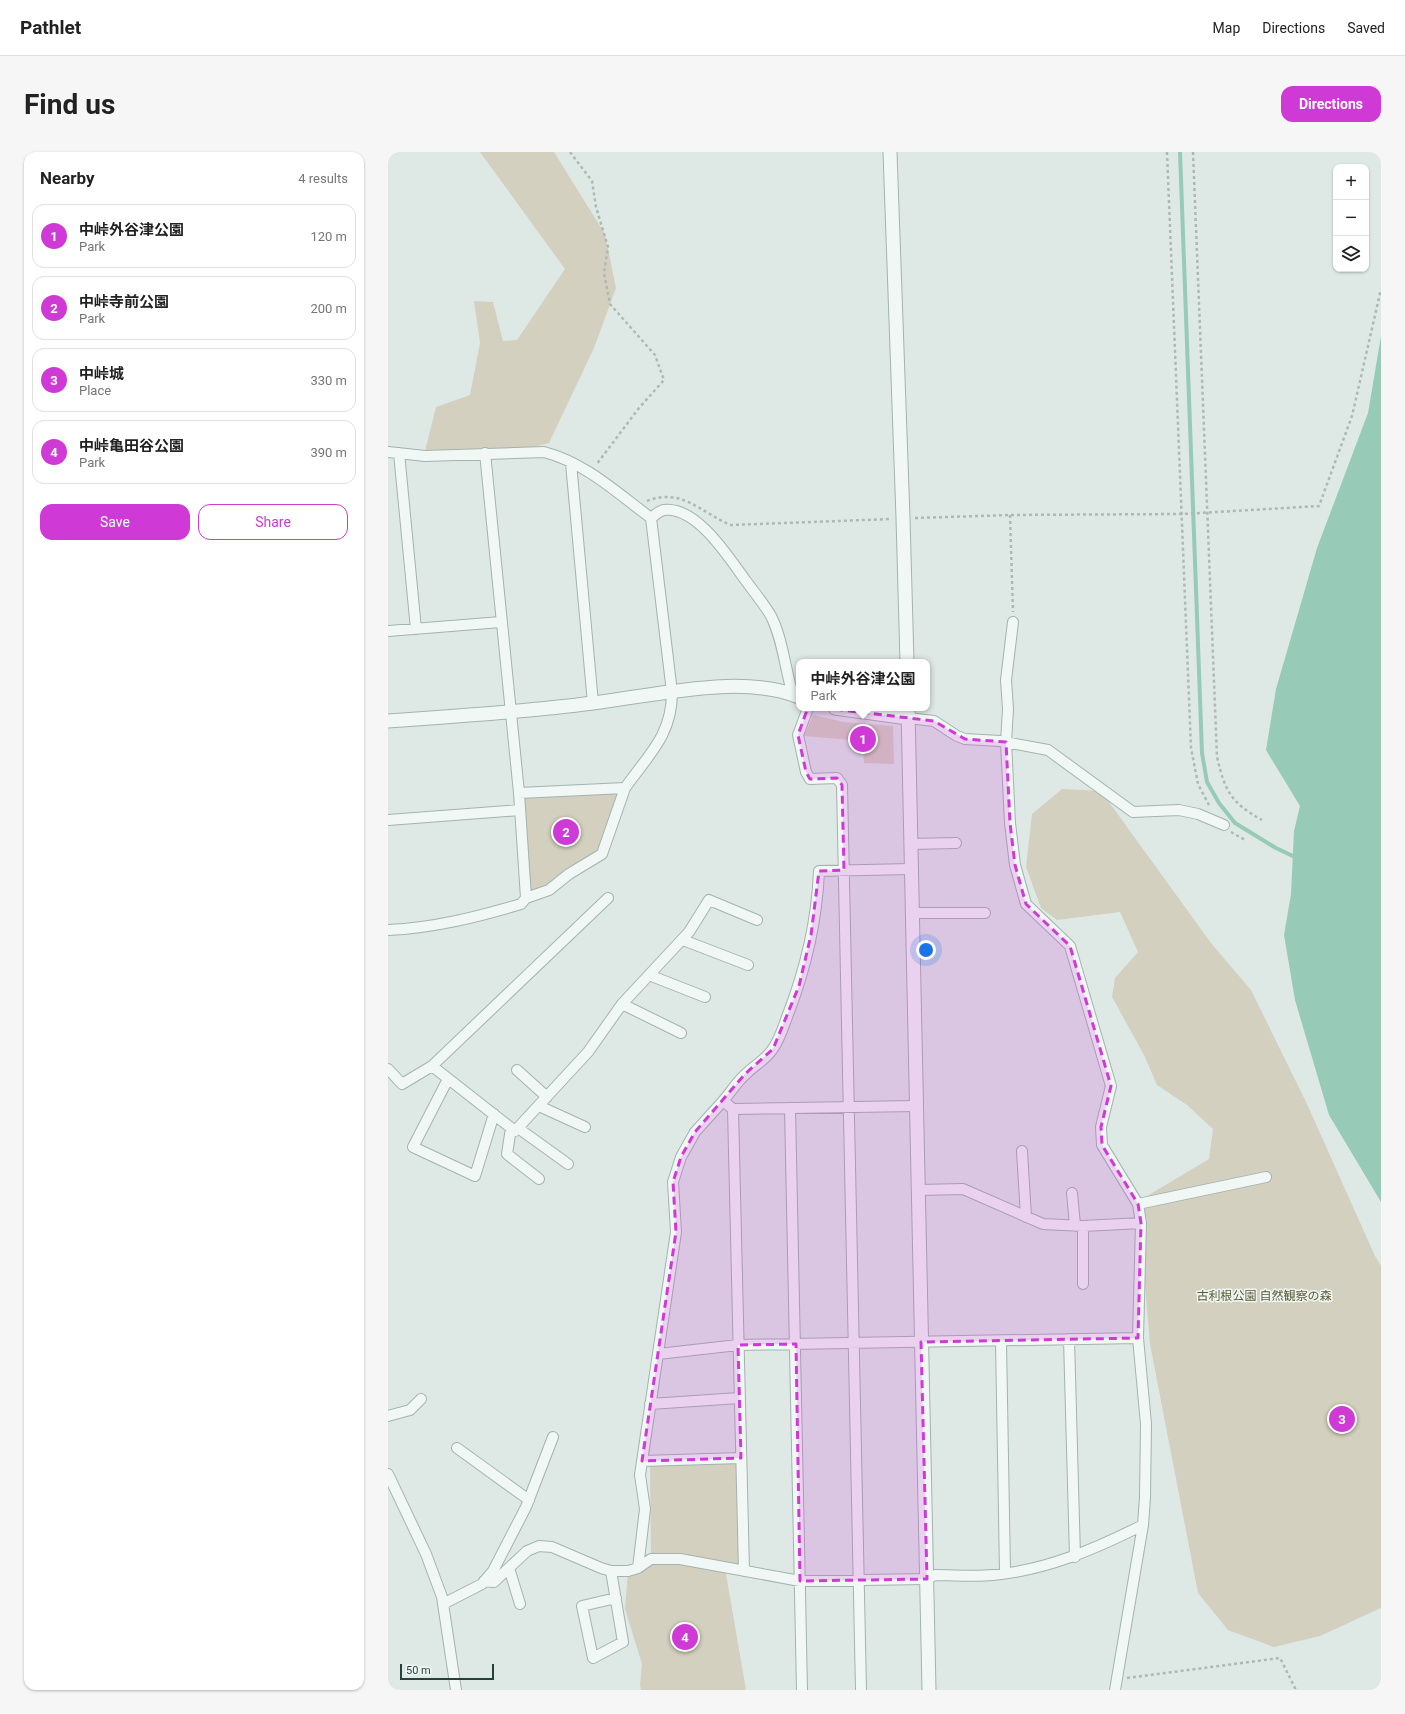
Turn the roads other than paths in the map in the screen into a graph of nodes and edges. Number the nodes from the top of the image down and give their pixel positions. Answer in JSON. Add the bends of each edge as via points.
{"nodes":[{"id":1,"x":890,"y":152,"type":"edge"},
{"id":2,"x":388,"y":452,"type":"edge"},
{"id":3,"x":399,"y":453,"type":"junction"},
{"id":4,"x":485,"y":453,"type":"junction"},
{"id":5,"x":571,"y":463,"type":"junction"},
{"id":6,"x":651,"y":518,"type":"junction"},
{"id":7,"x":501,"y":622,"type":"junction"},
{"id":8,"x":1013,"y":622,"type":"road end"},
{"id":9,"x":416,"y":629,"type":"junction"},
{"id":10,"x":388,"y":631,"type":"edge"},
{"id":11,"x":907,"y":659,"type":"edge"},
{"id":12,"x":672,"y":692,"type":"junction"},
{"id":13,"x":796,"y":696,"type":"edge"},
{"id":14,"x":593,"y":704,"type":"junction"},
{"id":15,"x":807,"y":711,"type":"edge"},
{"id":16,"x":879,"y":711,"type":"edge"},
{"id":17,"x":510,"y":712,"type":"junction"},
{"id":18,"x":908,"y":713,"type":"edge"},
{"id":19,"x":388,"y":722,"type":"edge"},
{"id":20,"x":1006,"y":742,"type":"junction"},
{"id":21,"x":625,"y":788,"type":"junction"},
{"id":22,"x":519,"y":793,"type":"junction"},
{"id":23,"x":520,"y":810,"type":"junction"},
{"id":24,"x":388,"y":820,"type":"edge"},
{"id":25,"x":1224,"y":825,"type":"road end"},
{"id":26,"x":956,"y":843,"type":"dead end"},
{"id":27,"x":910,"y":844,"type":"junction"},
{"id":28,"x":911,"y":869,"type":"junction"},
{"id":29,"x":844,"y":870,"type":"junction"},
{"id":30,"x":526,"y":898,"type":"junction"},
{"id":31,"x":608,"y":898,"type":"dead end"},
{"id":32,"x":912,"y":913,"type":"junction"},
{"id":33,"x":985,"y":913,"type":"dead end"},
{"id":34,"x":757,"y":920,"type":"dead end"},
{"id":35,"x":388,"y":930,"type":"edge"},
{"id":36,"x":683,"y":940,"type":"junction"},
{"id":37,"x":748,"y":965,"type":"dead end"},
{"id":38,"x":649,"y":974,"type":"junction"},
{"id":39,"x":705,"y":997,"type":"dead end"},
{"id":40,"x":622,"y":1004,"type":"junction"},
{"id":41,"x":681,"y":1033,"type":"dead end"},
{"id":42,"x":432,"y":1066,"type":"junction"},
{"id":43,"x":388,"y":1069,"type":"edge"},
{"id":44,"x":517,"y":1070,"type":"dead end"},
{"id":45,"x":448,"y":1079,"type":"junction"},
{"id":46,"x":547,"y":1097,"type":"junction"},
{"id":47,"x":723,"y":1101,"type":"junction"},
{"id":48,"x":539,"y":1106,"type":"junction"},
{"id":49,"x":848,"y":1106,"type":"junction"},
{"id":50,"x":916,"y":1106,"type":"junction"},
{"id":51,"x":790,"y":1108,"type":"junction"},
{"id":52,"x":733,"y":1109,"type":"junction"},
{"id":53,"x":494,"y":1114,"type":"junction"},
{"id":54,"x":585,"y":1127,"type":"dead end"},
{"id":55,"x":514,"y":1128,"type":"junction"},
{"id":56,"x":1022,"y":1151,"type":"dead end"},
{"id":57,"x":568,"y":1164,"type":"dead end"},
{"id":58,"x":1266,"y":1177,"type":"dead end"},
{"id":59,"x":539,"y":1179,"type":"dead end"},
{"id":60,"x":918,"y":1190,"type":"junction"},
{"id":61,"x":1072,"y":1193,"type":"dead end"},
{"id":62,"x":1138,"y":1204,"type":"junction"},
{"id":63,"x":1026,"y":1217,"type":"junction"},
{"id":64,"x":1141,"y":1223,"type":"junction"},
{"id":65,"x":1079,"y":1226,"type":"junction"},
{"id":66,"x":1083,"y":1284,"type":"dead end"},
{"id":67,"x":1138,"y":1338,"type":"junction"},
{"id":68,"x":1069,"y":1339,"type":"junction"},
{"id":69,"x":1001,"y":1341,"type":"junction"},
{"id":70,"x":922,"y":1342,"type":"junction"},
{"id":71,"x":854,"y":1343,"type":"junction"},
{"id":72,"x":796,"y":1344,"type":"junction"},
{"id":73,"x":738,"y":1345,"type":"junction"},
{"id":74,"x":658,"y":1354,"type":"junction"},
{"id":75,"x":421,"y":1398,"type":"dead end"},
{"id":76,"x":739,"y":1398,"type":"junction"},
{"id":77,"x":650,"y":1404,"type":"junction"},
{"id":78,"x":388,"y":1416,"type":"edge"},
{"id":79,"x":553,"y":1437,"type":"dead end"},
{"id":80,"x":457,"y":1448,"type":"dead end"},
{"id":81,"x":741,"y":1458,"type":"junction"},
{"id":82,"x":642,"y":1461,"type":"junction"},
{"id":83,"x":388,"y":1474,"type":"edge"},
{"id":84,"x":529,"y":1500,"type":"junction"},
{"id":85,"x":1143,"y":1525,"type":"junction"},
{"id":86,"x":1075,"y":1556,"type":"junction"},
{"id":87,"x":509,"y":1568,"type":"junction"},
{"id":88,"x":638,"y":1568,"type":"junction"},
{"id":89,"x":611,"y":1571,"type":"junction"},
{"id":90,"x":744,"y":1571,"type":"junction"},
{"id":91,"x":1005,"y":1573,"type":"junction"},
{"id":92,"x":927,"y":1579,"type":"junction"},
{"id":93,"x":800,"y":1580,"type":"junction"},
{"id":94,"x":859,"y":1580,"type":"junction"},
{"id":95,"x":484,"y":1582,"type":"junction"},
{"id":96,"x":616,"y":1598,"type":"junction"},
{"id":97,"x":443,"y":1604,"type":"junction"},
{"id":98,"x":520,"y":1604,"type":"dead end"},
{"id":99,"x":456,"y":1690,"type":"edge"},
{"id":100,"x":802,"y":1690,"type":"edge"},
{"id":101,"x":860,"y":1690,"type":"edge"},
{"id":102,"x":929,"y":1690,"type":"edge"},
{"id":103,"x":1115,"y":1690,"type":"edge"}],
"edges":[{"from":1,"to":11,"type":"street"},
{"from":2,"to":3,"type":"street"},
{"from":3,"to":4,"type":"street","via":[[425,456]]},
{"from":3,"to":9,"type":"street"},
{"from":4,"to":5,"type":"street","via":[[544,452],[561,456]]},
{"from":4,"to":7,"type":"street"},
{"from":5,"to":6,"type":"street","via":[[591,472]]},
{"from":5,"to":14,"type":"street"},
{"from":6,"to":12,"type":"street"},
{"from":6,"to":13,"type":"street","via":[[665,510],[688,517],[704,526],[771,616]]},
{"from":7,"to":9,"type":"street"},
{"from":7,"to":17,"type":"street"},
{"from":8,"to":20,"type":"street","via":[[1006,680]]},
{"from":9,"to":10,"type":"street"},
{"from":12,"to":13,"type":"street","via":[[736,687],[774,690]]},
{"from":12,"to":14,"type":"street"},
{"from":12,"to":21,"type":"street","via":[[672,709],[662,738]]},
{"from":14,"to":17,"type":"street"},
{"from":15,"to":29,"type":"street","via":[[798,734],[806,772],[810,779],[836,778],[842,785]]},
{"from":16,"to":18,"type":"street"},
{"from":17,"to":19,"type":"street"},
{"from":17,"to":22,"type":"street"},
{"from":18,"to":20,"type":"street","via":[[934,721],[965,739]]},
{"from":18,"to":27,"type":"street"},
{"from":20,"to":25,"type":"street","via":[[1048,750],[1133,812],[1179,810],[1198,814]]},
{"from":20,"to":62,"type":"street","via":[[1015,865],[1026,904],[1070,946],[1111,1086],[1101,1127],[1102,1145]]},
{"from":21,"to":22,"type":"street"},
{"from":21,"to":30,"type":"street","via":[[602,854],[548,890]]},
{"from":22,"to":23,"type":"street"},
{"from":23,"to":24,"type":"street"},
{"from":23,"to":30,"type":"street"},
{"from":26,"to":27,"type":"street"},
{"from":27,"to":28,"type":"street"},
{"from":28,"to":29,"type":"street"},
{"from":28,"to":32,"type":"street"},
{"from":29,"to":47,"type":"street","via":[[819,871],[811,935],[799,986],[782,1031],[773,1049],[745,1074]]},
{"from":29,"to":49,"type":"street"},
{"from":30,"to":35,"type":"street","via":[[521,904],[470,919]]},
{"from":31,"to":42,"type":"street"},
{"from":32,"to":33,"type":"street"},
{"from":32,"to":50,"type":"street"},
{"from":34,"to":36,"type":"street","via":[[710,900]]},
{"from":36,"to":37,"type":"street"},
{"from":36,"to":38,"type":"street"},
{"from":38,"to":39,"type":"street"},
{"from":38,"to":40,"type":"street"},
{"from":40,"to":41,"type":"street"},
{"from":40,"to":46,"type":"street","via":[[588,1052]]},
{"from":42,"to":43,"type":"street","via":[[402,1084]]},
{"from":42,"to":45,"type":"street"},
{"from":44,"to":46,"type":"street"},
{"from":45,"to":53,"type":"street"},
{"from":45,"to":53,"type":"street","via":[[413,1147],[474,1176]]},
{"from":46,"to":48,"type":"street"},
{"from":47,"to":52,"type":"street"},
{"from":47,"to":74,"type":"street","via":[[695,1132],[681,1156],[673,1182],[676,1232]]},
{"from":48,"to":54,"type":"street"},
{"from":48,"to":55,"type":"street"},
{"from":49,"to":50,"type":"street"},
{"from":49,"to":51,"type":"street"},
{"from":49,"to":71,"type":"street"},
{"from":50,"to":60,"type":"street"},
{"from":51,"to":52,"type":"street"},
{"from":51,"to":72,"type":"street"},
{"from":52,"to":73,"type":"street"},
{"from":53,"to":55,"type":"street"},
{"from":55,"to":57,"type":"street"},
{"from":55,"to":59,"type":"street","via":[[507,1154]]},
{"from":56,"to":63,"type":"street"},
{"from":58,"to":62,"type":"street"},
{"from":60,"to":63,"type":"street","via":[[963,1189]]},
{"from":60,"to":70,"type":"street"},
{"from":61,"to":65,"type":"street"},
{"from":62,"to":64,"type":"street"},
{"from":63,"to":65,"type":"street","via":[[1042,1224]]},
{"from":64,"to":65,"type":"street"},
{"from":64,"to":67,"type":"street"},
{"from":65,"to":66,"type":"street"},
{"from":67,"to":68,"type":"street"},
{"from":67,"to":85,"type":"street","via":[[1146,1424]]},
{"from":68,"to":69,"type":"street"},
{"from":68,"to":86,"type":"street"},
{"from":69,"to":70,"type":"street"},
{"from":69,"to":91,"type":"street"},
{"from":70,"to":71,"type":"street"},
{"from":70,"to":92,"type":"street"},
{"from":71,"to":72,"type":"street"},
{"from":71,"to":94,"type":"street"},
{"from":72,"to":73,"type":"street"},
{"from":72,"to":93,"type":"street"},
{"from":73,"to":74,"type":"street"},
{"from":73,"to":76,"type":"street"},
{"from":74,"to":77,"type":"street"},
{"from":75,"to":78,"type":"street","via":[[410,1410]]},
{"from":76,"to":77,"type":"street"},
{"from":76,"to":81,"type":"street"},
{"from":77,"to":82,"type":"street"},
{"from":79,"to":84,"type":"street"},
{"from":80,"to":84,"type":"street"},
{"from":81,"to":82,"type":"street"},
{"from":81,"to":90,"type":"street"},
{"from":82,"to":88,"type":"street","via":[[640,1476],[645,1509]]},
{"from":83,"to":97,"type":"street","via":[[426,1554]]},
{"from":84,"to":95,"type":"street","via":[[493,1571]]},
{"from":85,"to":86,"type":"street"},
{"from":85,"to":103,"type":"street"},
{"from":86,"to":91,"type":"street"},
{"from":87,"to":89,"type":"street","via":[[527,1551],[538,1546],[552,1547]]},
{"from":87,"to":95,"type":"street","via":[[494,1582]]},
{"from":87,"to":98,"type":"street"},
{"from":88,"to":89,"type":"street"},
{"from":88,"to":90,"type":"street","via":[[651,1559],[680,1559]]},
{"from":89,"to":96,"type":"street"},
{"from":90,"to":93,"type":"street"},
{"from":91,"to":92,"type":"street","via":[[935,1575]]},
{"from":92,"to":94,"type":"street"},
{"from":92,"to":102,"type":"street"},
{"from":93,"to":94,"type":"street"},
{"from":93,"to":100,"type":"street"},
{"from":94,"to":101,"type":"street"},
{"from":95,"to":97,"type":"street"},
{"from":96,"to":96,"type":"street","via":[[623,1642],[593,1658],[582,1606]]},
{"from":97,"to":99,"type":"street"}]}
